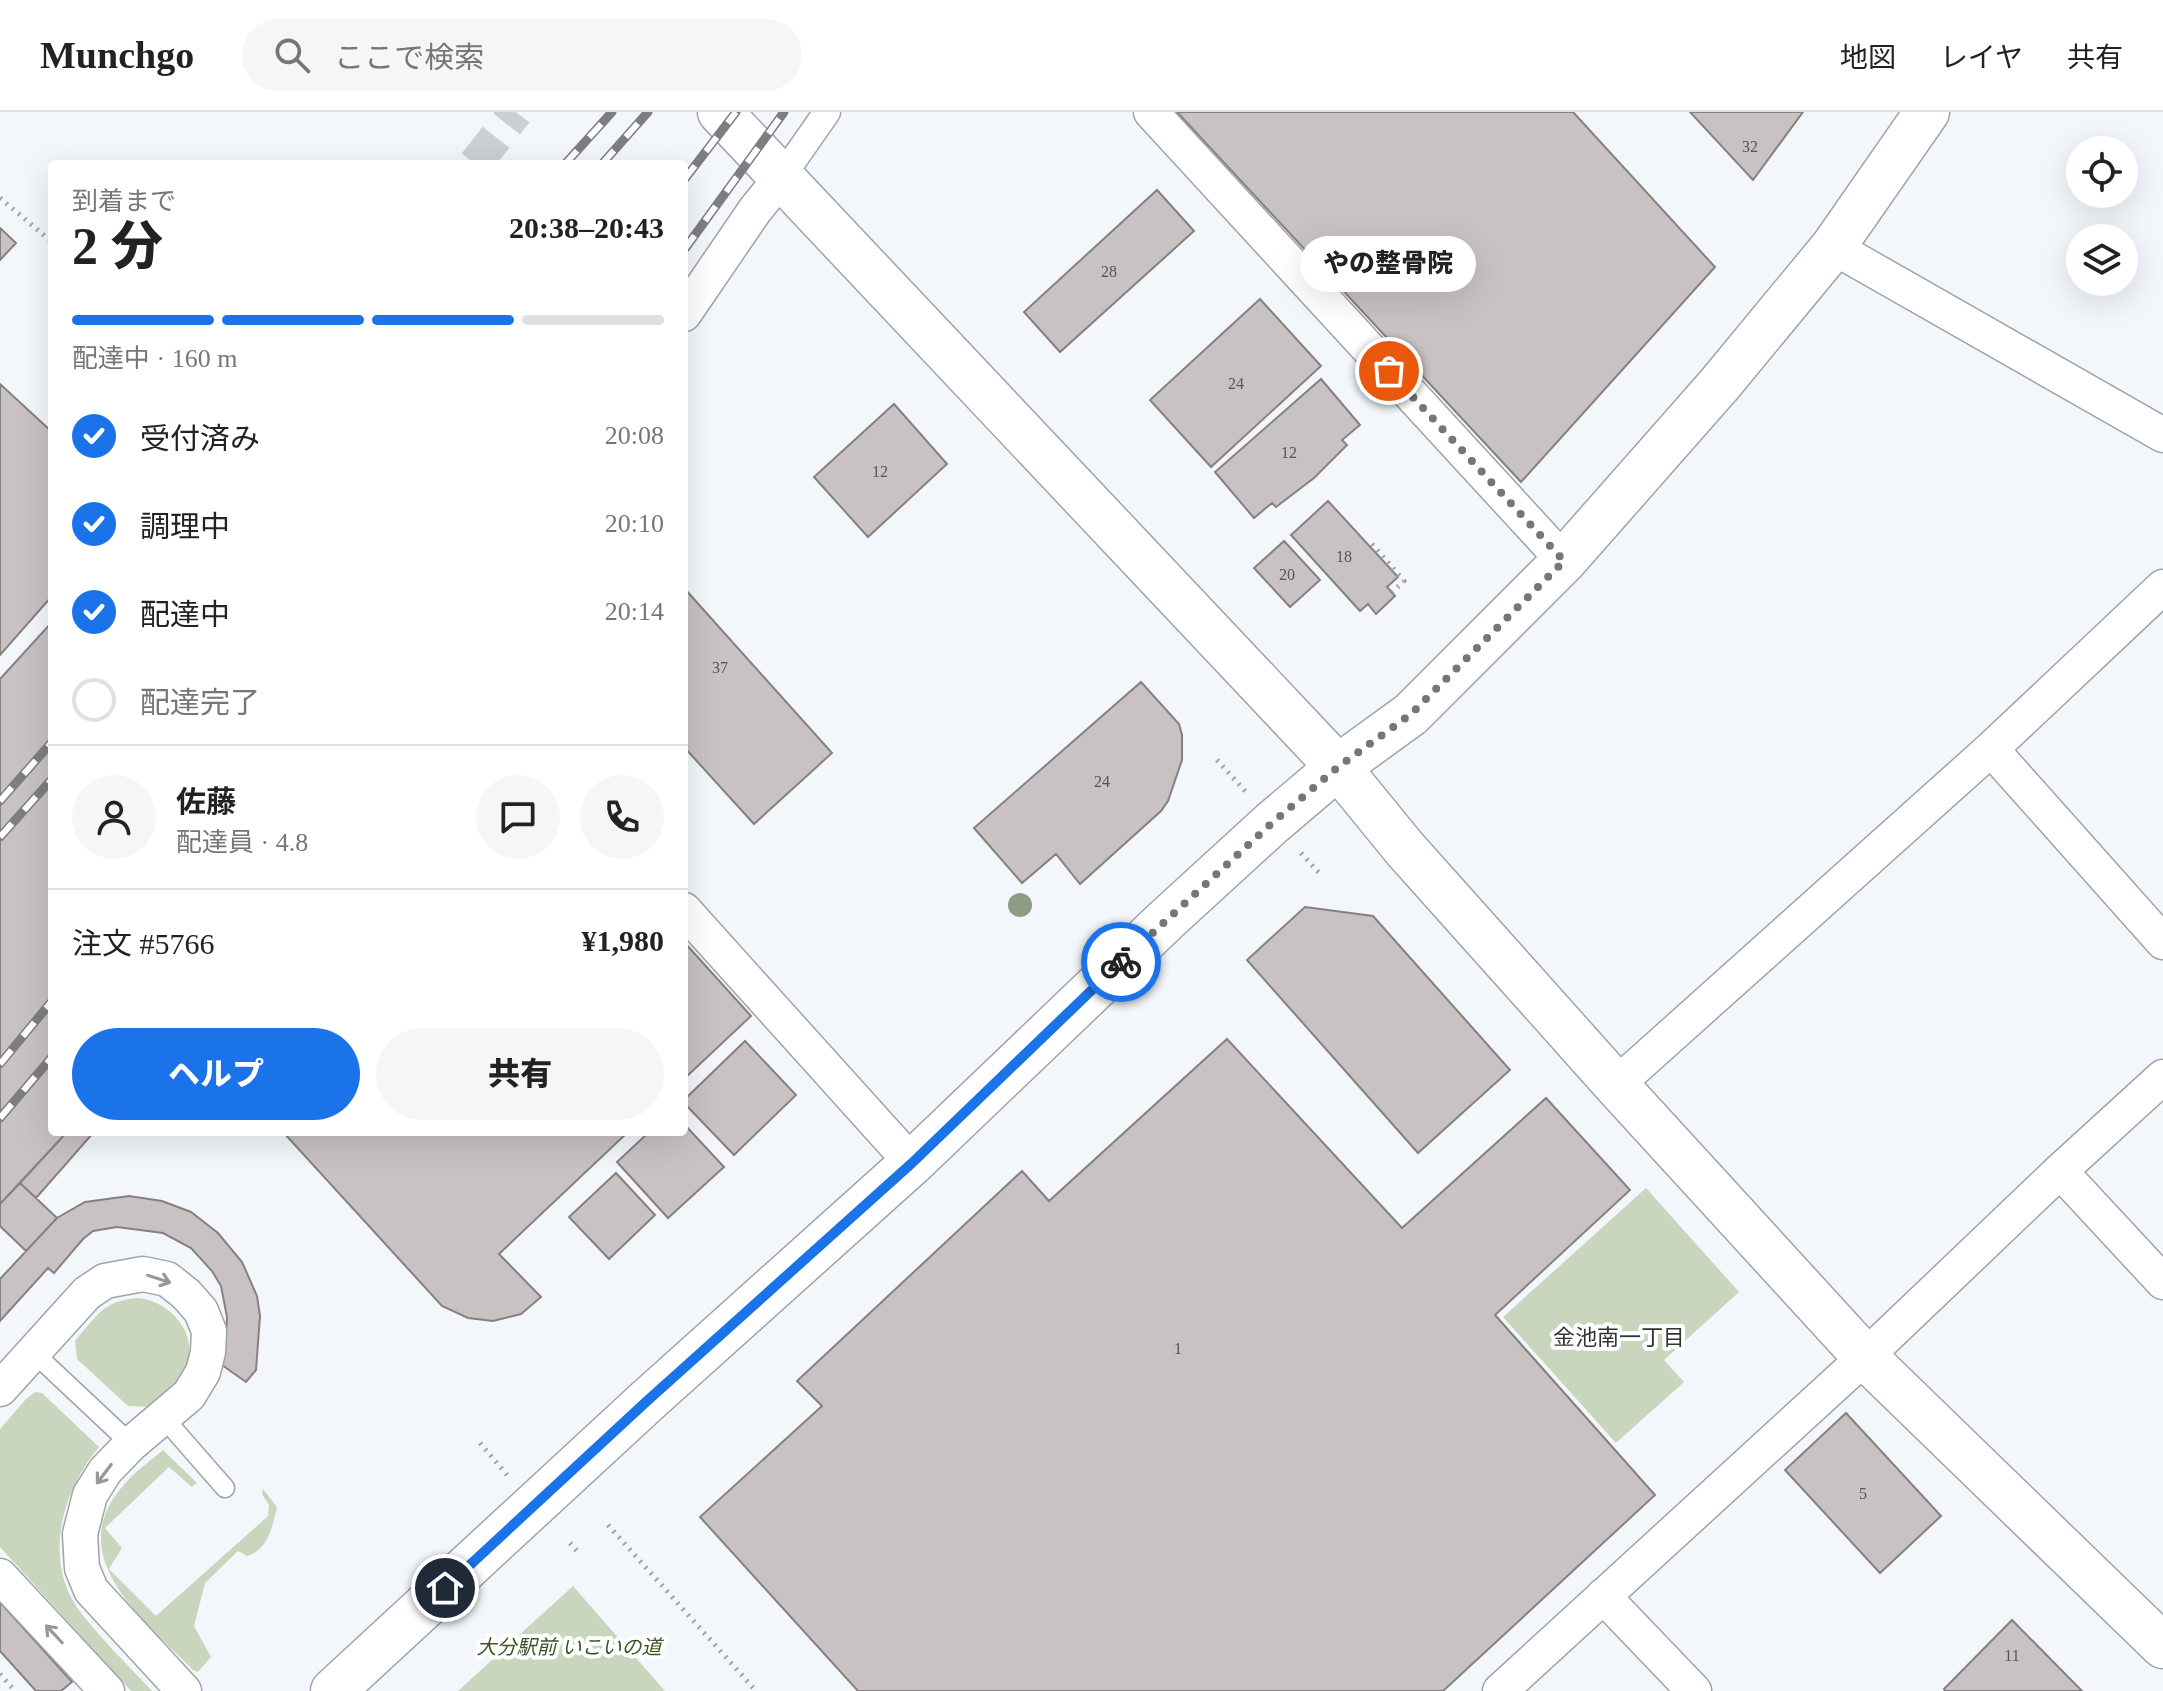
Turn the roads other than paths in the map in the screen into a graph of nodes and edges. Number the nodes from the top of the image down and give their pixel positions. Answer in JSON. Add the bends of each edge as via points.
{"nodes":[{"id":1,"x":720,"y":112,"type":"edge"},
{"id":2,"x":827,"y":112,"type":"edge"},
{"id":3,"x":1151,"y":112,"type":"edge"},
{"id":4,"x":1927,"y":112,"type":"edge"},
{"id":5,"x":781,"y":178,"type":"junction"},
{"id":6,"x":1833,"y":247,"type":"junction"},
{"id":7,"x":688,"y":308,"type":"edge"},
{"id":8,"x":2163,"y":435,"type":"edge"},
{"id":9,"x":1564,"y":561,"type":"junction"},
{"id":10,"x":2163,"y":587,"type":"edge"},
{"id":11,"x":1991,"y":749,"type":"junction"},
{"id":12,"x":1338,"y":767,"type":"junction"},
{"id":13,"x":688,"y":914,"type":"edge"},
{"id":14,"x":2163,"y":942,"type":"edge"},
{"id":15,"x":2163,"y":1077,"type":"edge"},
{"id":16,"x":1616,"y":1085,"type":"junction"},
{"id":17,"x":912,"y":1163,"type":"junction"},
{"id":18,"x":2060,"y":1171,"type":"junction"},
{"id":19,"x":2163,"y":1282,"type":"edge"},
{"id":20,"x":33,"y":1352,"type":"junction"},
{"id":21,"x":1865,"y":1357,"type":"junction"},
{"id":22,"x":0,"y":1389,"type":"edge"},
{"id":23,"x":163,"y":1417,"type":"junction"},
{"id":24,"x":131,"y":1444,"type":"junction"},
{"id":25,"x":225,"y":1488,"type":"dead end"},
{"id":26,"x":0,"y":1576,"type":"edge"},
{"id":27,"x":1603,"y":1596,"type":"junction"},
{"id":28,"x":2163,"y":1646,"type":"edge"},
{"id":29,"x":107,"y":1691,"type":"edge"},
{"id":30,"x":184,"y":1691,"type":"edge"},
{"id":31,"x":333,"y":1691,"type":"edge"},
{"id":32,"x":1500,"y":1691,"type":"edge"},
{"id":33,"x":1694,"y":1691,"type":"edge"}],
"edges":[{"from":1,"to":5,"type":"street"},
{"from":2,"to":5,"type":"street"},
{"from":3,"to":9,"type":"street"},
{"from":4,"to":6,"type":"street"},
{"from":5,"to":7,"type":"street"},
{"from":5,"to":12,"type":"street"},
{"from":6,"to":8,"type":"street"},
{"from":6,"to":9,"type":"street"},
{"from":9,"to":12,"type":"street","via":[[1411,714]]},
{"from":10,"to":11,"type":"street"},
{"from":11,"to":14,"type":"street"},
{"from":11,"to":16,"type":"street"},
{"from":12,"to":16,"type":"street"},
{"from":12,"to":17,"type":"street","via":[[1166,920]]},
{"from":13,"to":17,"type":"street"},
{"from":15,"to":18,"type":"street"},
{"from":16,"to":21,"type":"street"},
{"from":17,"to":31,"type":"street"},
{"from":18,"to":19,"type":"street"},
{"from":18,"to":21,"type":"street"},
{"from":20,"to":22,"type":"street"},
{"from":20,"to":23,"type":"street","one_way":true,"via":[[87,1293],[105,1281],[143,1274],[167,1279],[201,1311],[209,1331],[203,1372],[189,1395]]},
{"from":20,"to":24,"type":"lane"},
{"from":21,"to":27,"type":"street"},
{"from":21,"to":28,"type":"street"},
{"from":23,"to":24,"type":"street"},
{"from":23,"to":25,"type":"lane"},
{"from":24,"to":30,"type":"street","one_way":true,"via":[[90,1495],[80,1534],[82,1568],[91,1590]]},
{"from":29,"to":26,"type":"street","one_way":true},
{"from":27,"to":32,"type":"street"},
{"from":27,"to":33,"type":"street"}]}
